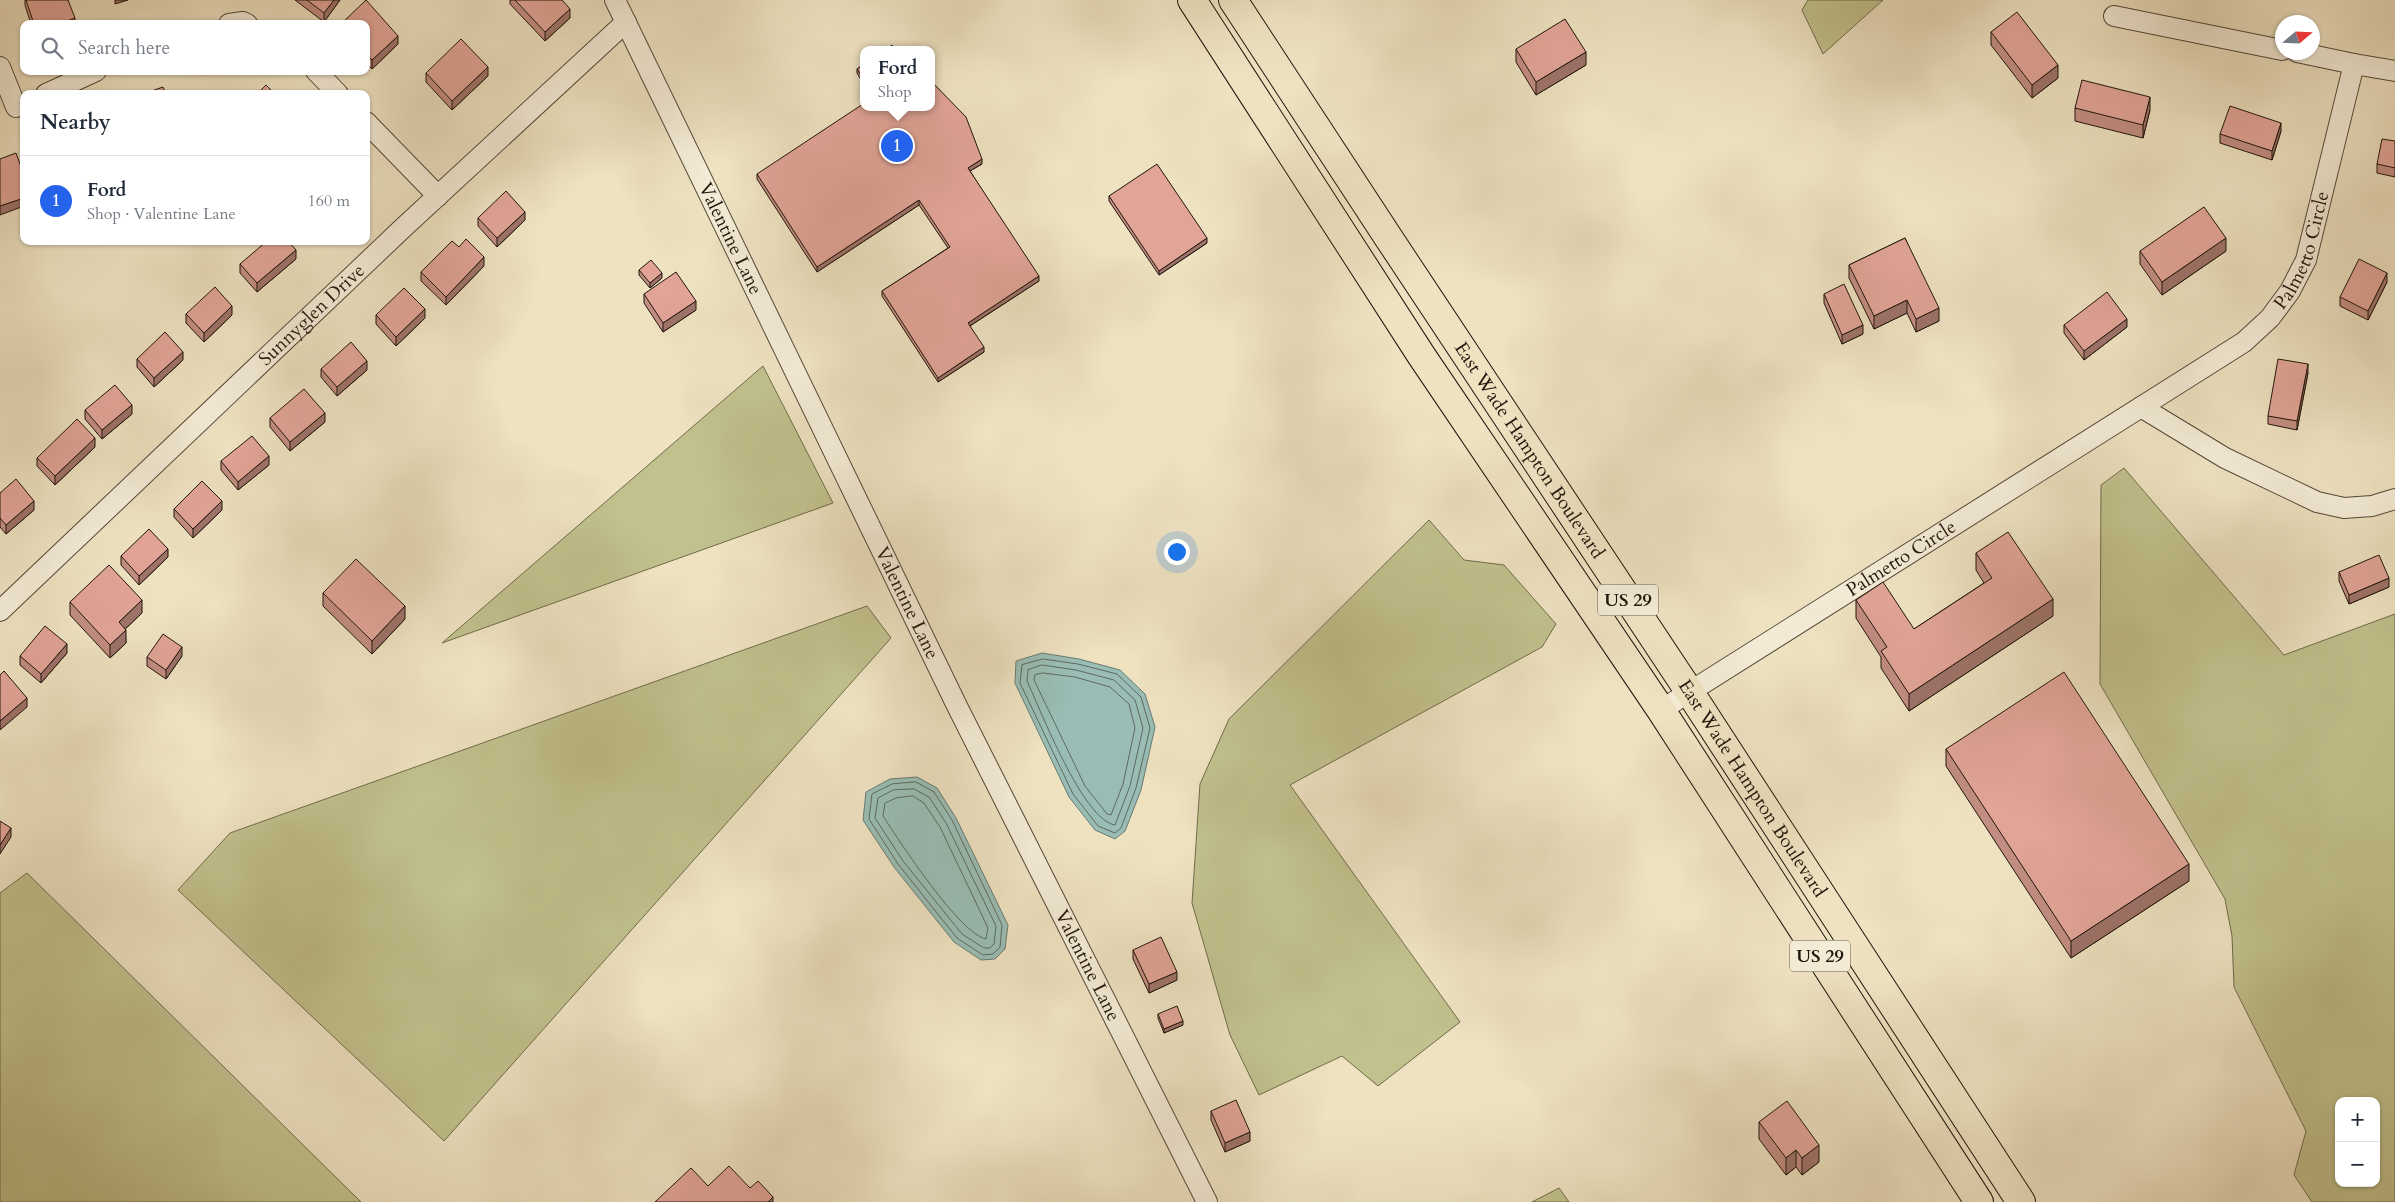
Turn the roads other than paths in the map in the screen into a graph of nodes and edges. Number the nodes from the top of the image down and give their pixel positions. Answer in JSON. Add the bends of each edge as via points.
{"nodes":[{"id":1,"x":615,"y":0,"type":"edge"},
{"id":2,"x":1192,"y":0,"type":"edge"},
{"id":3,"x":1233,"y":0,"type":"edge"},
{"id":4,"x":2114,"y":16,"type":"dead end"},
{"id":5,"x":626,"y":22,"type":"junction"},
{"id":6,"x":2275,"y":49,"type":"edge"},
{"id":7,"x":2320,"y":57,"type":"edge"},
{"id":8,"x":2354,"y":64,"type":"junction"},
{"id":9,"x":0,"y":67,"type":"edge"},
{"id":10,"x":2395,"y":71,"type":"edge"},
{"id":11,"x":87,"y":75,"type":"edge"},
{"id":12,"x":320,"y":75,"type":"edge"},
{"id":13,"x":55,"y":90,"type":"edge"},
{"id":14,"x":334,"y":90,"type":"edge"},
{"id":15,"x":13,"y":109,"type":"edge"},
{"id":16,"x":370,"y":126,"type":"edge"},
{"id":17,"x":438,"y":196,"type":"junction"},
{"id":18,"x":2141,"y":407,"type":"junction"},
{"id":19,"x":2395,"y":498,"type":"edge"},
{"id":20,"x":0,"y":610,"type":"edge"},
{"id":21,"x":1689,"y":691,"type":"junction"},
{"id":22,"x":1662,"y":710,"type":"junction"},
{"id":23,"x":1744,"y":776,"type":"junction"},
{"id":24,"x":1716,"y":794,"type":"junction"},
{"id":25,"x":1832,"y":910,"type":"junction"},
{"id":26,"x":1802,"y":928,"type":"junction"},
{"id":27,"x":1975,"y":1132,"type":"junction"},
{"id":28,"x":1945,"y":1150,"type":"junction"},
{"id":29,"x":1207,"y":1202,"type":"edge"},
{"id":30,"x":1979,"y":1202,"type":"edge"},
{"id":31,"x":2021,"y":1202,"type":"edge"}],
"edges":[{"from":1,"to":5,"type":"street","name":"Valentine Lane"},
{"from":2,"to":22,"type":"main road","name":"East Wade Hampton Boulevard","number":"US 29","via":[[1421,354]]},
{"from":3,"to":21,"type":"main road","name":"East Wade Hampton Boulevard","number":"US 29"},
{"from":4,"to":6,"type":"street"},
{"from":5,"to":17,"type":"street","name":"Sunnyglen Drive"},
{"from":5,"to":29,"type":"street","name":"Valentine Lane","via":[[957,706]]},
{"from":7,"to":8,"type":"street"},
{"from":8,"to":10,"type":"street"},
{"from":8,"to":18,"type":"street","name":"Palmetto Circle","via":[[2306,260],[2290,290],[2270,318],[2244,342]]},
{"from":9,"to":15,"type":"street"},
{"from":11,"to":13,"type":"street"},
{"from":12,"to":14,"type":"street"},
{"from":16,"to":17,"type":"street"},
{"from":17,"to":20,"type":"street","name":"Sunnyglen Drive"},
{"from":18,"to":19,"type":"street","via":[[2225,458],[2316,502],[2344,508],[2372,506]]},
{"from":18,"to":21,"type":"street","name":"Palmetto Circle"},
{"from":21,"to":22,"type":"street","name":"Palmetto Circle"},
{"from":21,"to":23,"type":"main road","name":"East Wade Hampton Boulevard","number":"US 29"},
{"from":22,"to":24,"type":"main road","name":"East Wade Hampton Boulevard","number":"US 29"},
{"from":23,"to":24,"type":"main road"},
{"from":23,"to":25,"type":"main road","name":"East Wade Hampton Boulevard","number":"US 29"},
{"from":24,"to":26,"type":"main road","name":"East Wade Hampton Boulevard","number":"US 29"},
{"from":25,"to":26,"type":"main road"},
{"from":25,"to":27,"type":"main road","name":"East Wade Hampton Boulevard","number":"US 29"},
{"from":26,"to":28,"type":"main road","name":"East Wade Hampton Boulevard","number":"US 29"},
{"from":27,"to":28,"type":"main road"},
{"from":27,"to":31,"type":"main road","name":"East Wade Hampton Boulevard","number":"US 29"},
{"from":28,"to":30,"type":"main road","name":"East Wade Hampton Boulevard","number":"US 29"}]}
